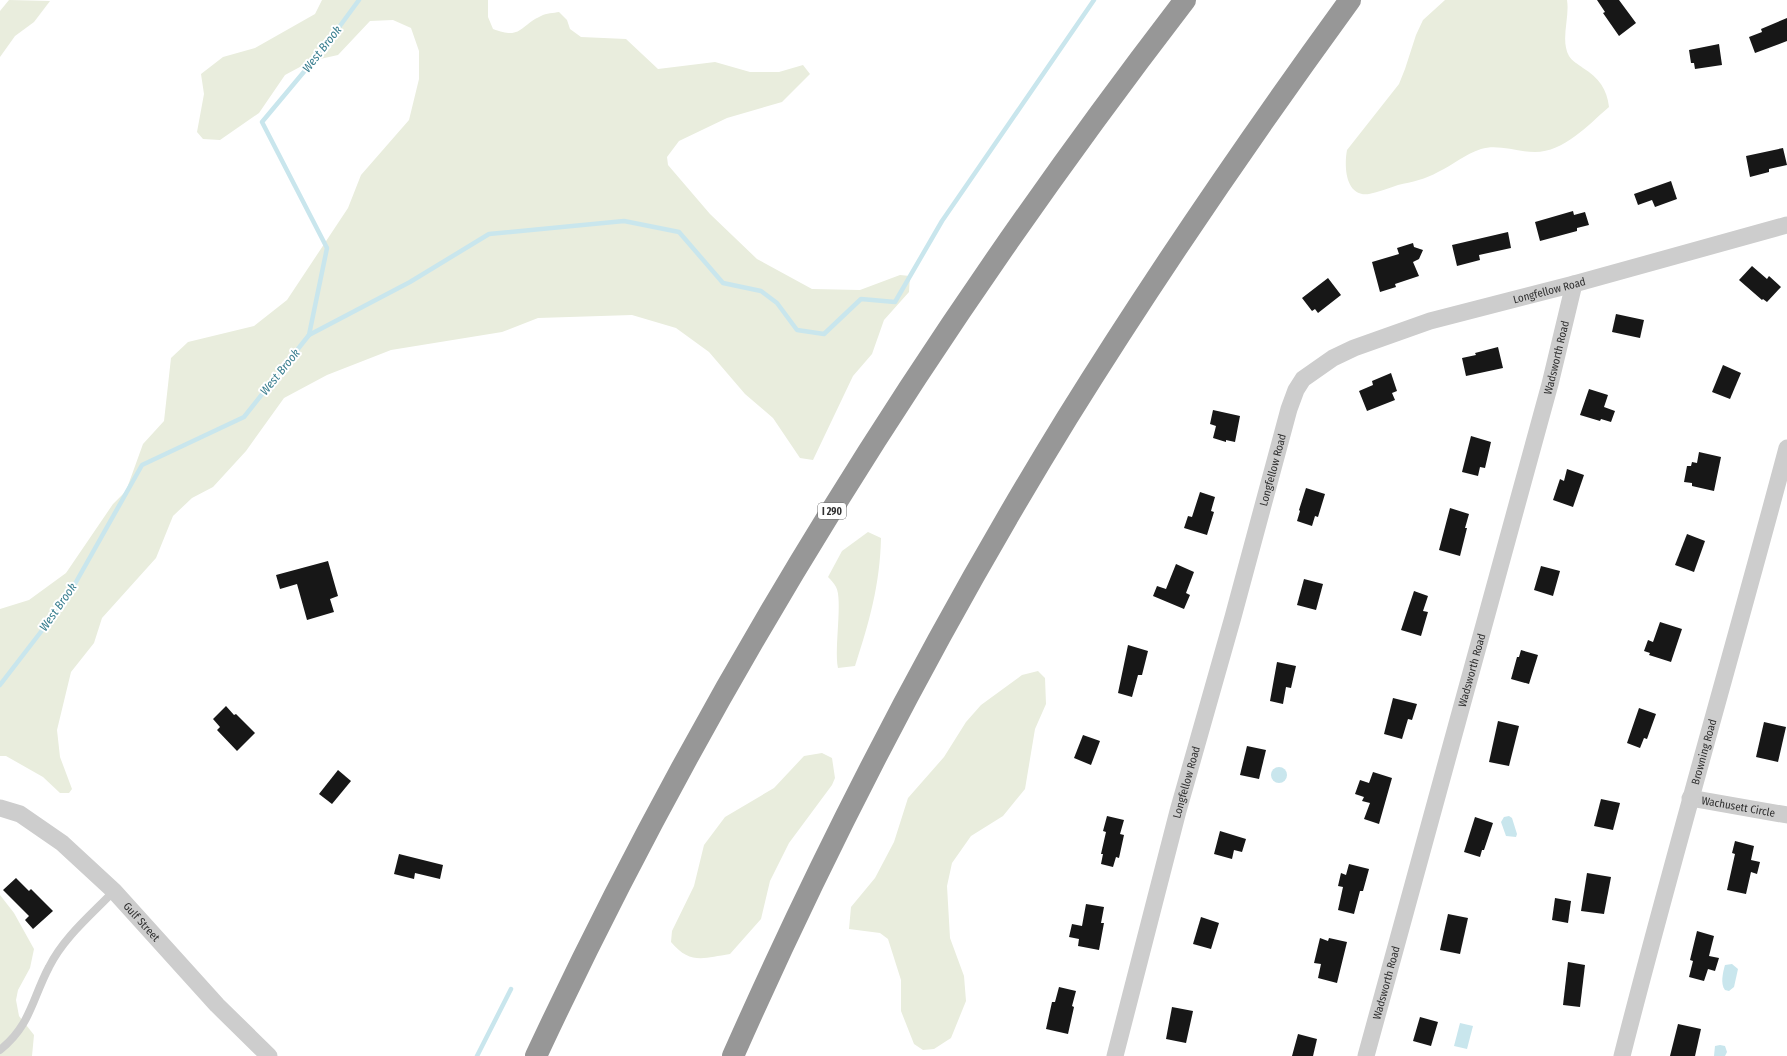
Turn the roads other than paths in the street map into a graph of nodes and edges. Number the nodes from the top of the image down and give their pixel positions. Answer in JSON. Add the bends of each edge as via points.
{"nodes":[{"id":1,"x":1185,"y":0,"type":"edge"},
{"id":2,"x":1350,"y":0,"type":"edge"},
{"id":3,"x":1787,"y":225,"type":"edge"},
{"id":4,"x":1574,"y":284,"type":"junction"},
{"id":5,"x":1787,"y":448,"type":"edge"},
{"id":6,"x":1690,"y":798,"type":"junction"},
{"id":7,"x":0,"y":808,"type":"edge"},
{"id":8,"x":1787,"y":815,"type":"edge"},
{"id":9,"x":114,"y":891,"type":"junction"},
{"id":10,"x":0,"y":1050,"type":"edge"},
{"id":11,"x":268,"y":1056,"type":"edge"},
{"id":12,"x":536,"y":1056,"type":"edge"},
{"id":13,"x":733,"y":1056,"type":"edge"},
{"id":14,"x":1115,"y":1056,"type":"edge"},
{"id":15,"x":1366,"y":1056,"type":"edge"},
{"id":16,"x":1622,"y":1056,"type":"edge"}],
"edges":[{"from":1,"to":12,"type":"highway","number":"I 290","via":[[1050,181],[948,330],[839,499],[707,722],[584,957]]},
{"from":2,"to":13,"type":"highway","via":[[1260,125],[1148,291],[1017,502],[934,647],[872,765],[819,871]]},
{"from":3,"to":4,"type":"street","name":"Longfellow Road"},
{"from":4,"to":14,"type":"street","name":"Longfellow Road","via":[[1430,321],[1354,348],[1326,362],[1299,384],[1287,416],[1232,624],[1178,811]]},
{"from":4,"to":15,"type":"street","name":"Wadsworth Road","via":[[1550,384]]},
{"from":5,"to":6,"type":"street","name":"Browning Road"},
{"from":6,"to":8,"type":"street","name":"Wachusett Circle"},
{"from":6,"to":16,"type":"street","name":"Browning Road"},
{"from":7,"to":9,"type":"street","name":"Gulf Street","via":[[20,814],[62,843]]},
{"from":9,"to":10,"type":"lane","via":[[65,941],[48,967],[24,1024]]},
{"from":9,"to":11,"type":"street","name":"Gulf Street","via":[[217,1005]]}]}
